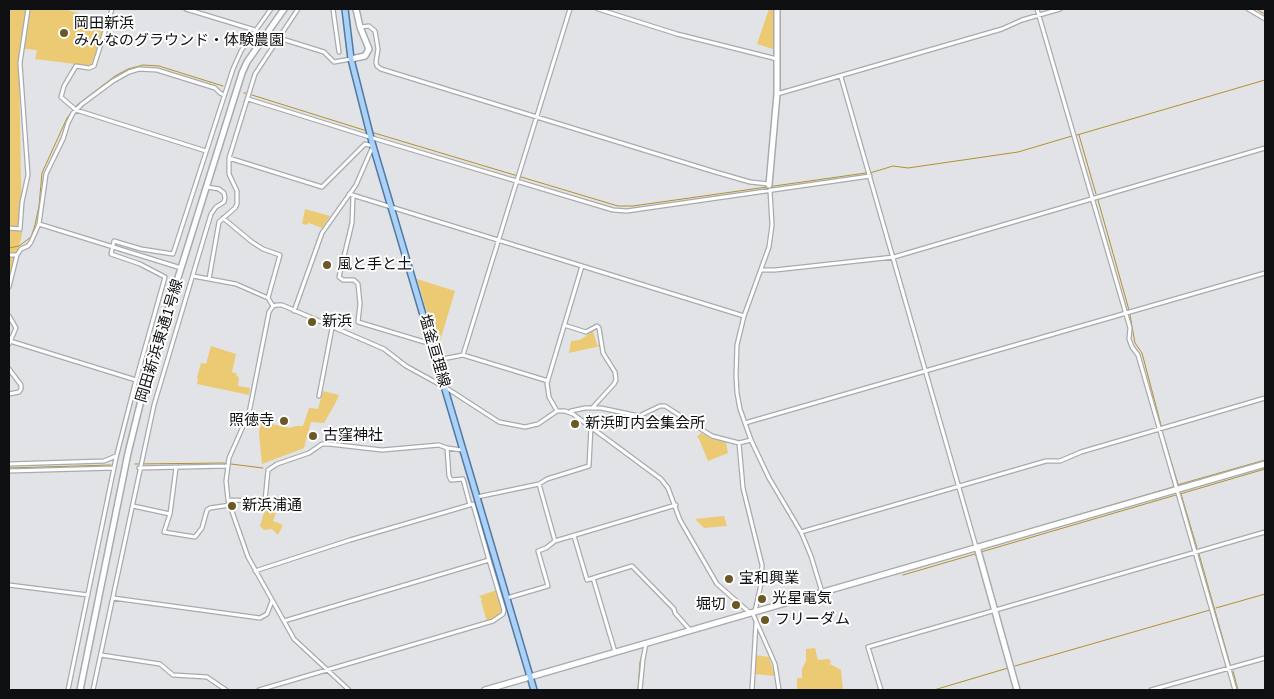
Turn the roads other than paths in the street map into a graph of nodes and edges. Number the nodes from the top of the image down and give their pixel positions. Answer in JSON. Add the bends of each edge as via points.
{"nodes":[{"id":1,"x":28,"y":9,"type":"edge"},
{"id":2,"x":112,"y":9,"type":"edge"},
{"id":3,"x":186,"y":9,"type":"edge"},
{"id":4,"x":271,"y":9,"type":"edge"},
{"id":5,"x":284,"y":9,"type":"edge"},
{"id":6,"x":298,"y":9,"type":"edge"},
{"id":7,"x":332,"y":9,"type":"edge"},
{"id":8,"x":345,"y":9,"type":"edge"},
{"id":9,"x":356,"y":9,"type":"edge"},
{"id":10,"x":570,"y":9,"type":"edge"},
{"id":11,"x":598,"y":9,"type":"edge"},
{"id":12,"x":778,"y":9,"type":"edge"},
{"id":13,"x":1037,"y":9,"type":"edge"},
{"id":14,"x":1060,"y":9,"type":"edge"},
{"id":15,"x":1248,"y":9,"type":"edge"},
{"id":16,"x":1039,"y":15,"type":"junction"},
{"id":17,"x":1265,"y":20,"type":"edge"},
{"id":18,"x":360,"y":27,"type":"junction"},
{"id":19,"x":255,"y":30,"type":"junction"},
{"id":20,"x":279,"y":38,"type":"junction"},
{"id":21,"x":339,"y":52,"type":"dead end"},
{"id":22,"x":351,"y":59,"type":"junction"},
{"id":23,"x":778,"y":60,"type":"junction"},
{"id":24,"x":842,"y":77,"type":"junction"},
{"id":25,"x":777,"y":94,"type":"junction"},
{"id":26,"x":224,"y":95,"type":"junction"},
{"id":27,"x":248,"y":98,"type":"junction"},
{"id":28,"x":76,"y":110,"type":"junction"},
{"id":29,"x":537,"y":118,"type":"junction"},
{"id":30,"x":371,"y":136,"type":"junction"},
{"id":31,"x":373,"y":146,"type":"junction"},
{"id":32,"x":1265,"y":148,"type":"edge"},
{"id":33,"x":206,"y":151,"type":"junction"},
{"id":34,"x":229,"y":158,"type":"junction"},
{"id":35,"x":870,"y":174,"type":"junction"},
{"id":36,"x":518,"y":179,"type":"junction"},
{"id":37,"x":207,"y":187,"type":"junction"},
{"id":38,"x":770,"y":187,"type":"junction"},
{"id":39,"x":351,"y":194,"type":"junction"},
{"id":40,"x":1092,"y":198,"type":"junction"},
{"id":41,"x":392,"y":208,"type":"junction"},
{"id":42,"x":223,"y":218,"type":"junction"},
{"id":43,"x":39,"y":224,"type":"junction"},
{"id":44,"x":9,"y":228,"type":"edge"},
{"id":45,"x":497,"y":241,"type":"junction"},
{"id":46,"x":113,"y":248,"type":"junction"},
{"id":47,"x":9,"y":254,"type":"edge"},
{"id":48,"x":17,"y":255,"type":"junction"},
{"id":49,"x":894,"y":257,"type":"junction"},
{"id":50,"x":582,"y":266,"type":"junction"},
{"id":51,"x":182,"y":268,"type":"junction"},
{"id":52,"x":761,"y":270,"type":"junction"},
{"id":53,"x":1265,"y":273,"type":"edge"},
{"id":54,"x":193,"y":276,"type":"junction"},
{"id":55,"x":209,"y":279,"type":"junction"},
{"id":56,"x":9,"y":287,"type":"edge"},
{"id":57,"x":268,"y":298,"type":"junction"},
{"id":58,"x":273,"y":306,"type":"junction"},
{"id":59,"x":294,"y":310,"type":"junction"},
{"id":60,"x":1126,"y":314,"type":"junction"},
{"id":61,"x":9,"y":316,"type":"edge"},
{"id":62,"x":744,"y":316,"type":"junction"},
{"id":63,"x":564,"y":325,"type":"junction"},
{"id":64,"x":332,"y":328,"type":"junction"},
{"id":65,"x":9,"y":341,"type":"edge"},
{"id":66,"x":432,"y":345,"type":"junction"},
{"id":67,"x":462,"y":355,"type":"junction"},
{"id":68,"x":437,"y":360,"type":"junction"},
{"id":69,"x":9,"y":369,"type":"edge"},
{"id":70,"x":927,"y":371,"type":"junction"},
{"id":71,"x":136,"y":380,"type":"junction"},
{"id":72,"x":548,"y":381,"type":"junction"},
{"id":73,"x":444,"y":387,"type":"junction"},
{"id":74,"x":9,"y":394,"type":"edge"},
{"id":75,"x":319,"y":396,"type":"dead end"},
{"id":76,"x":1265,"y":398,"type":"edge"},
{"id":77,"x":593,"y":408,"type":"junction"},
{"id":78,"x":557,"y":411,"type":"junction"},
{"id":79,"x":570,"y":412,"type":"junction"},
{"id":80,"x":745,"y":423,"type":"junction"},
{"id":81,"x":591,"y":426,"type":"junction"},
{"id":82,"x":1159,"y":429,"type":"junction"},
{"id":83,"x":751,"y":440,"type":"junction"},
{"id":84,"x":738,"y":443,"type":"junction"},
{"id":85,"x":446,"y":448,"type":"junction"},
{"id":86,"x":463,"y":450,"type":"junction"},
{"id":87,"x":116,"y":456,"type":"junction"},
{"id":88,"x":9,"y":464,"type":"edge"},
{"id":89,"x":228,"y":464,"type":"junction"},
{"id":90,"x":1265,"y":464,"type":"edge"},
{"id":91,"x":140,"y":465,"type":"junction"},
{"id":92,"x":114,"y":468,"type":"junction"},
{"id":93,"x":176,"y":468,"type":"junction"},
{"id":94,"x":9,"y":471,"type":"edge"},
{"id":95,"x":539,"y":484,"type":"junction"},
{"id":96,"x":959,"y":487,"type":"junction"},
{"id":97,"x":1177,"y":489,"type":"junction"},
{"id":98,"x":228,"y":500,"type":"junction"},
{"id":99,"x":475,"y":502,"type":"junction"},
{"id":100,"x":230,"y":505,"type":"junction"},
{"id":101,"x":676,"y":505,"type":"junction"},
{"id":102,"x":133,"y":506,"type":"junction"},
{"id":103,"x":170,"y":514,"type":"junction"},
{"id":104,"x":801,"y":532,"type":"junction"},
{"id":105,"x":1265,"y":532,"type":"edge"},
{"id":106,"x":574,"y":536,"type":"junction"},
{"id":107,"x":556,"y":542,"type":"junction"},
{"id":108,"x":977,"y":548,"type":"junction"},
{"id":109,"x":1195,"y":552,"type":"junction"},
{"id":110,"x":490,"y":560,"type":"junction"},
{"id":111,"x":255,"y":571,"type":"junction"},
{"id":112,"x":593,"y":578,"type":"junction"},
{"id":113,"x":9,"y":585,"type":"edge"},
{"id":114,"x":822,"y":593,"type":"junction"},
{"id":115,"x":88,"y":595,"type":"junction"},
{"id":116,"x":113,"y":598,"type":"junction"},
{"id":117,"x":507,"y":598,"type":"junction"},
{"id":118,"x":272,"y":601,"type":"junction"},
{"id":119,"x":994,"y":610,"type":"junction"},
{"id":120,"x":752,"y":612,"type":"junction"},
{"id":121,"x":284,"y":621,"type":"junction"},
{"id":122,"x":756,"y":622,"type":"junction"},
{"id":123,"x":691,"y":630,"type":"junction"},
{"id":124,"x":646,"y":643,"type":"junction"},
{"id":125,"x":615,"y":653,"type":"junction"},
{"id":126,"x":101,"y":655,"type":"junction"},
{"id":127,"x":1265,"y":658,"type":"edge"},
{"id":128,"x":1229,"y":668,"type":"junction"},
{"id":129,"x":328,"y":670,"type":"junction"},
{"id":130,"x":530,"y":677,"type":"junction"},
{"id":131,"x":1162,"y":689,"type":"edge"},
{"id":132,"x":68,"y":690,"type":"edge"},
{"id":133,"x":80,"y":690,"type":"edge"},
{"id":134,"x":93,"y":690,"type":"edge"},
{"id":135,"x":226,"y":690,"type":"edge"},
{"id":136,"x":259,"y":690,"type":"edge"},
{"id":137,"x":349,"y":690,"type":"edge"},
{"id":138,"x":485,"y":690,"type":"edge"},
{"id":139,"x":534,"y":690,"type":"edge"},
{"id":140,"x":640,"y":690,"type":"edge"},
{"id":141,"x":752,"y":690,"type":"edge"},
{"id":142,"x":779,"y":690,"type":"edge"},
{"id":143,"x":881,"y":690,"type":"edge"},
{"id":144,"x":1017,"y":690,"type":"edge"},
{"id":145,"x":1151,"y":690,"type":"edge"},
{"id":146,"x":1235,"y":690,"type":"edge"}],
"edges":[{"from":1,"to":44,"type":"street","via":[[20,63],[28,176],[20,229]]},
{"from":2,"to":28,"type":"street","via":[[94,66],[76,66],[64,86],[61,97]]},
{"from":3,"to":19,"type":"street"},
{"from":4,"to":19,"type":"street"},
{"from":5,"to":37,"type":"street","name":"岡田新浜東通1号線","via":[[242,73]]},
{"from":6,"to":20,"type":"street"},
{"from":7,"to":21,"type":"street"},
{"from":8,"to":22,"type":"main road","name":"塩釜亘理線"},
{"from":9,"to":18,"type":"street"},
{"from":10,"to":29,"type":"street"},
{"from":11,"to":23,"type":"street","via":[[677,34]]},
{"from":12,"to":23,"type":"street"},
{"from":13,"to":16,"type":"street"},
{"from":14,"to":16,"type":"street"},
{"from":15,"to":17,"type":"street"},
{"from":16,"to":24,"type":"street"},
{"from":16,"to":40,"type":"street"},
{"from":18,"to":22,"type":"street","via":[[369,51],[366,56]]},
{"from":18,"to":29,"type":"street","via":[[369,26],[375,31],[376,62],[381,69]]},
{"from":19,"to":26,"type":"street","via":[[232,69]]},
{"from":20,"to":22,"type":"street","via":[[324,52],[334,62]]},
{"from":20,"to":27,"type":"street","via":[[255,74]]},
{"from":22,"to":30,"type":"main road","name":"塩釜亘理線"},
{"from":23,"to":25,"type":"street"},
{"from":24,"to":25,"type":"street"},
{"from":24,"to":35,"type":"street"},
{"from":25,"to":38,"type":"street"},
{"from":26,"to":28,"type":"street","via":[[215,88],[156,70],[139,70],[113,81]]},
{"from":26,"to":33,"type":"street"},
{"from":27,"to":30,"type":"street"},
{"from":27,"to":34,"type":"street"},
{"from":28,"to":33,"type":"street"},
{"from":28,"to":43,"type":"street","via":[[46,174]]},
{"from":29,"to":36,"type":"street"},
{"from":29,"to":38,"type":"street"},
{"from":30,"to":31,"type":"main road","name":"塩釜亘理線"},
{"from":30,"to":36,"type":"street"},
{"from":31,"to":34,"type":"street","via":[[365,144],[322,187]]},
{"from":31,"to":39,"type":"street"},
{"from":31,"to":41,"type":"main road","name":"塩釜亘理線"},
{"from":32,"to":40,"type":"street"},
{"from":33,"to":46,"type":"street","via":[[173,254],[114,241]]},
{"from":34,"to":42,"type":"street","via":[[229,174],[238,198],[235,208]]},
{"from":35,"to":38,"type":"street"},
{"from":35,"to":49,"type":"street"},
{"from":36,"to":38,"type":"street","via":[[613,210],[627,211]]},
{"from":36,"to":45,"type":"street"},
{"from":37,"to":51,"type":"street","name":"岡田新浜東通1号線"},
{"from":37,"to":54,"type":"street","via":[[219,189],[225,198],[211,214]]},
{"from":38,"to":52,"type":"street","via":[[772,225]]},
{"from":39,"to":41,"type":"street"},
{"from":39,"to":59,"type":"street","via":[[322,233]]},
{"from":39,"to":66,"type":"street","via":[[352,223],[339,277],[358,284],[358,322]]},
{"from":40,"to":49,"type":"street"},
{"from":40,"to":60,"type":"street"},
{"from":41,"to":45,"type":"street"},
{"from":41,"to":66,"type":"main road","name":"塩釜亘理線"},
{"from":42,"to":55,"type":"street","via":[[219,222]]},
{"from":42,"to":57,"type":"street","via":[[252,242],[280,255]]},
{"from":43,"to":46,"type":"street"},
{"from":43,"to":48,"type":"street","via":[[32,242]]},
{"from":45,"to":50,"type":"street"},
{"from":45,"to":67,"type":"street"},
{"from":46,"to":51,"type":"street"},
{"from":46,"to":71,"type":"street","via":[[111,254],[165,277]]},
{"from":47,"to":48,"type":"street"},
{"from":48,"to":56,"type":"street"},
{"from":49,"to":52,"type":"street"},
{"from":49,"to":70,"type":"street"},
{"from":50,"to":62,"type":"street"},
{"from":50,"to":63,"type":"street"},
{"from":51,"to":133,"type":"street","name":"岡田新浜東通1号線","via":[[146,380],[128,453]]},
{"from":52,"to":62,"type":"street"},
{"from":53,"to":60,"type":"street"},
{"from":54,"to":55,"type":"street"},
{"from":54,"to":91,"type":"street","via":[[160,381]]},
{"from":55,"to":57,"type":"street","via":[[236,284]]},
{"from":57,"to":58,"type":"street"},
{"from":58,"to":59,"type":"street","via":[[282,305]]},
{"from":58,"to":89,"type":"street","via":[[269,312],[249,413]]},
{"from":59,"to":64,"type":"street"},
{"from":60,"to":70,"type":"street"},
{"from":60,"to":82,"type":"street","via":[[1129,339],[1138,355]]},
{"from":61,"to":65,"type":"street","via":[[16,328]]},
{"from":62,"to":80,"type":"street","via":[[736,375]]},
{"from":63,"to":72,"type":"street"},
{"from":63,"to":77,"type":"street","via":[[586,332],[597,326],[603,353],[615,372],[614,384]]},
{"from":64,"to":73,"type":"street","via":[[384,349],[406,366]]},
{"from":64,"to":75,"type":"street"},
{"from":65,"to":71,"type":"street"},
{"from":66,"to":68,"type":"main road","name":"塩釜亘理線"},
{"from":67,"to":68,"type":"street"},
{"from":67,"to":72,"type":"street"},
{"from":68,"to":73,"type":"main road","name":"塩釜亘理線"},
{"from":69,"to":74,"type":"street","via":[[22,389]]},
{"from":70,"to":80,"type":"street"},
{"from":70,"to":96,"type":"street"},
{"from":71,"to":87,"type":"street"},
{"from":72,"to":78,"type":"street","via":[[549,397]]},
{"from":73,"to":78,"type":"street","via":[[507,425],[532,426]]},
{"from":73,"to":86,"type":"main road","name":"塩釜亘理線"},
{"from":76,"to":82,"type":"street"},
{"from":77,"to":79,"type":"street"},
{"from":77,"to":84,"type":"street","via":[[639,416],[665,406],[712,436]]},
{"from":78,"to":79,"type":"street"},
{"from":79,"to":81,"type":"street"},
{"from":80,"to":83,"type":"street"},
{"from":81,"to":95,"type":"street","via":[[589,466]]},
{"from":81,"to":101,"type":"street","via":[[661,479]]},
{"from":82,"to":96,"type":"street","via":[[1060,461],[1046,461]]},
{"from":82,"to":97,"type":"street"},
{"from":83,"to":84,"type":"street"},
{"from":83,"to":104,"type":"street"},
{"from":84,"to":120,"type":"street","via":[[743,488],[762,565],[761,584]]},
{"from":85,"to":86,"type":"street"},
{"from":85,"to":98,"type":"street","via":[[382,450],[322,444],[268,470],[265,501]]},
{"from":85,"to":99,"type":"street","via":[[448,476],[451,480],[463,479]]},
{"from":86,"to":99,"type":"main road","name":"塩釜亘理線"},
{"from":87,"to":88,"type":"street","via":[[104,461]]},
{"from":87,"to":92,"type":"street"},
{"from":89,"to":93,"type":"street"},
{"from":89,"to":98,"type":"street"},
{"from":90,"to":97,"type":"street"},
{"from":91,"to":93,"type":"street"},
{"from":91,"to":102,"type":"street"},
{"from":92,"to":94,"type":"street"},
{"from":92,"to":115,"type":"street"},
{"from":93,"to":103,"type":"street"},
{"from":95,"to":99,"type":"street"},
{"from":95,"to":107,"type":"street"},
{"from":96,"to":104,"type":"street"},
{"from":96,"to":108,"type":"street"},
{"from":97,"to":108,"type":"street"},
{"from":97,"to":109,"type":"street"},
{"from":98,"to":100,"type":"street"},
{"from":99,"to":110,"type":"street"},
{"from":99,"to":111,"type":"street"},
{"from":99,"to":117,"type":"main road","name":"塩釜亘理線"},
{"from":100,"to":103,"type":"street","via":[[207,510],[202,528],[195,537],[164,532]]},
{"from":100,"to":111,"type":"street"},
{"from":101,"to":106,"type":"street"},
{"from":101,"to":120,"type":"street","via":[[680,520],[716,584]]},
{"from":102,"to":103,"type":"street"},
{"from":102,"to":116,"type":"street"},
{"from":104,"to":114,"type":"street"},
{"from":105,"to":109,"type":"street"},
{"from":106,"to":107,"type":"street"},
{"from":106,"to":112,"type":"street","via":[[586,580]]},
{"from":107,"to":117,"type":"street","via":[[538,551],[548,586]]},
{"from":108,"to":114,"type":"street"},
{"from":108,"to":119,"type":"street"},
{"from":109,"to":119,"type":"street"},
{"from":109,"to":128,"type":"street"},
{"from":110,"to":121,"type":"street"},
{"from":110,"to":129,"type":"street","via":[[504,610],[498,618],[488,624]]},
{"from":111,"to":118,"type":"street"},
{"from":112,"to":123,"type":"street","via":[[632,566]]},
{"from":112,"to":125,"type":"street"},
{"from":113,"to":115,"type":"street"},
{"from":114,"to":120,"type":"street"},
{"from":115,"to":132,"type":"street"},
{"from":116,"to":118,"type":"street","via":[[260,618],[266,614]]},
{"from":116,"to":126,"type":"street"},
{"from":117,"to":130,"type":"main road","name":"塩釜亘理線"},
{"from":118,"to":121,"type":"street"},
{"from":119,"to":143,"type":"street","via":[[868,647]]},
{"from":119,"to":144,"type":"street"},
{"from":120,"to":122,"type":"street"},
{"from":120,"to":123,"type":"street"},
{"from":121,"to":129,"type":"street","via":[[301,646]]},
{"from":122,"to":141,"type":"street"},
{"from":122,"to":142,"type":"street","via":[[775,664]]},
{"from":123,"to":124,"type":"street"},
{"from":124,"to":125,"type":"street"},
{"from":124,"to":140,"type":"street"},
{"from":125,"to":130,"type":"street"},
{"from":126,"to":134,"type":"street"},
{"from":126,"to":135,"type":"street","via":[[160,664],[173,674],[207,677]]},
{"from":127,"to":128,"type":"street"},
{"from":128,"to":131,"type":"street"},
{"from":128,"to":146,"type":"street"},
{"from":129,"to":136,"type":"street"},
{"from":129,"to":137,"type":"street"},
{"from":130,"to":138,"type":"street"},
{"from":130,"to":139,"type":"main road","name":"塩釜亘理線"},
{"from":131,"to":145,"type":"street"}]}
